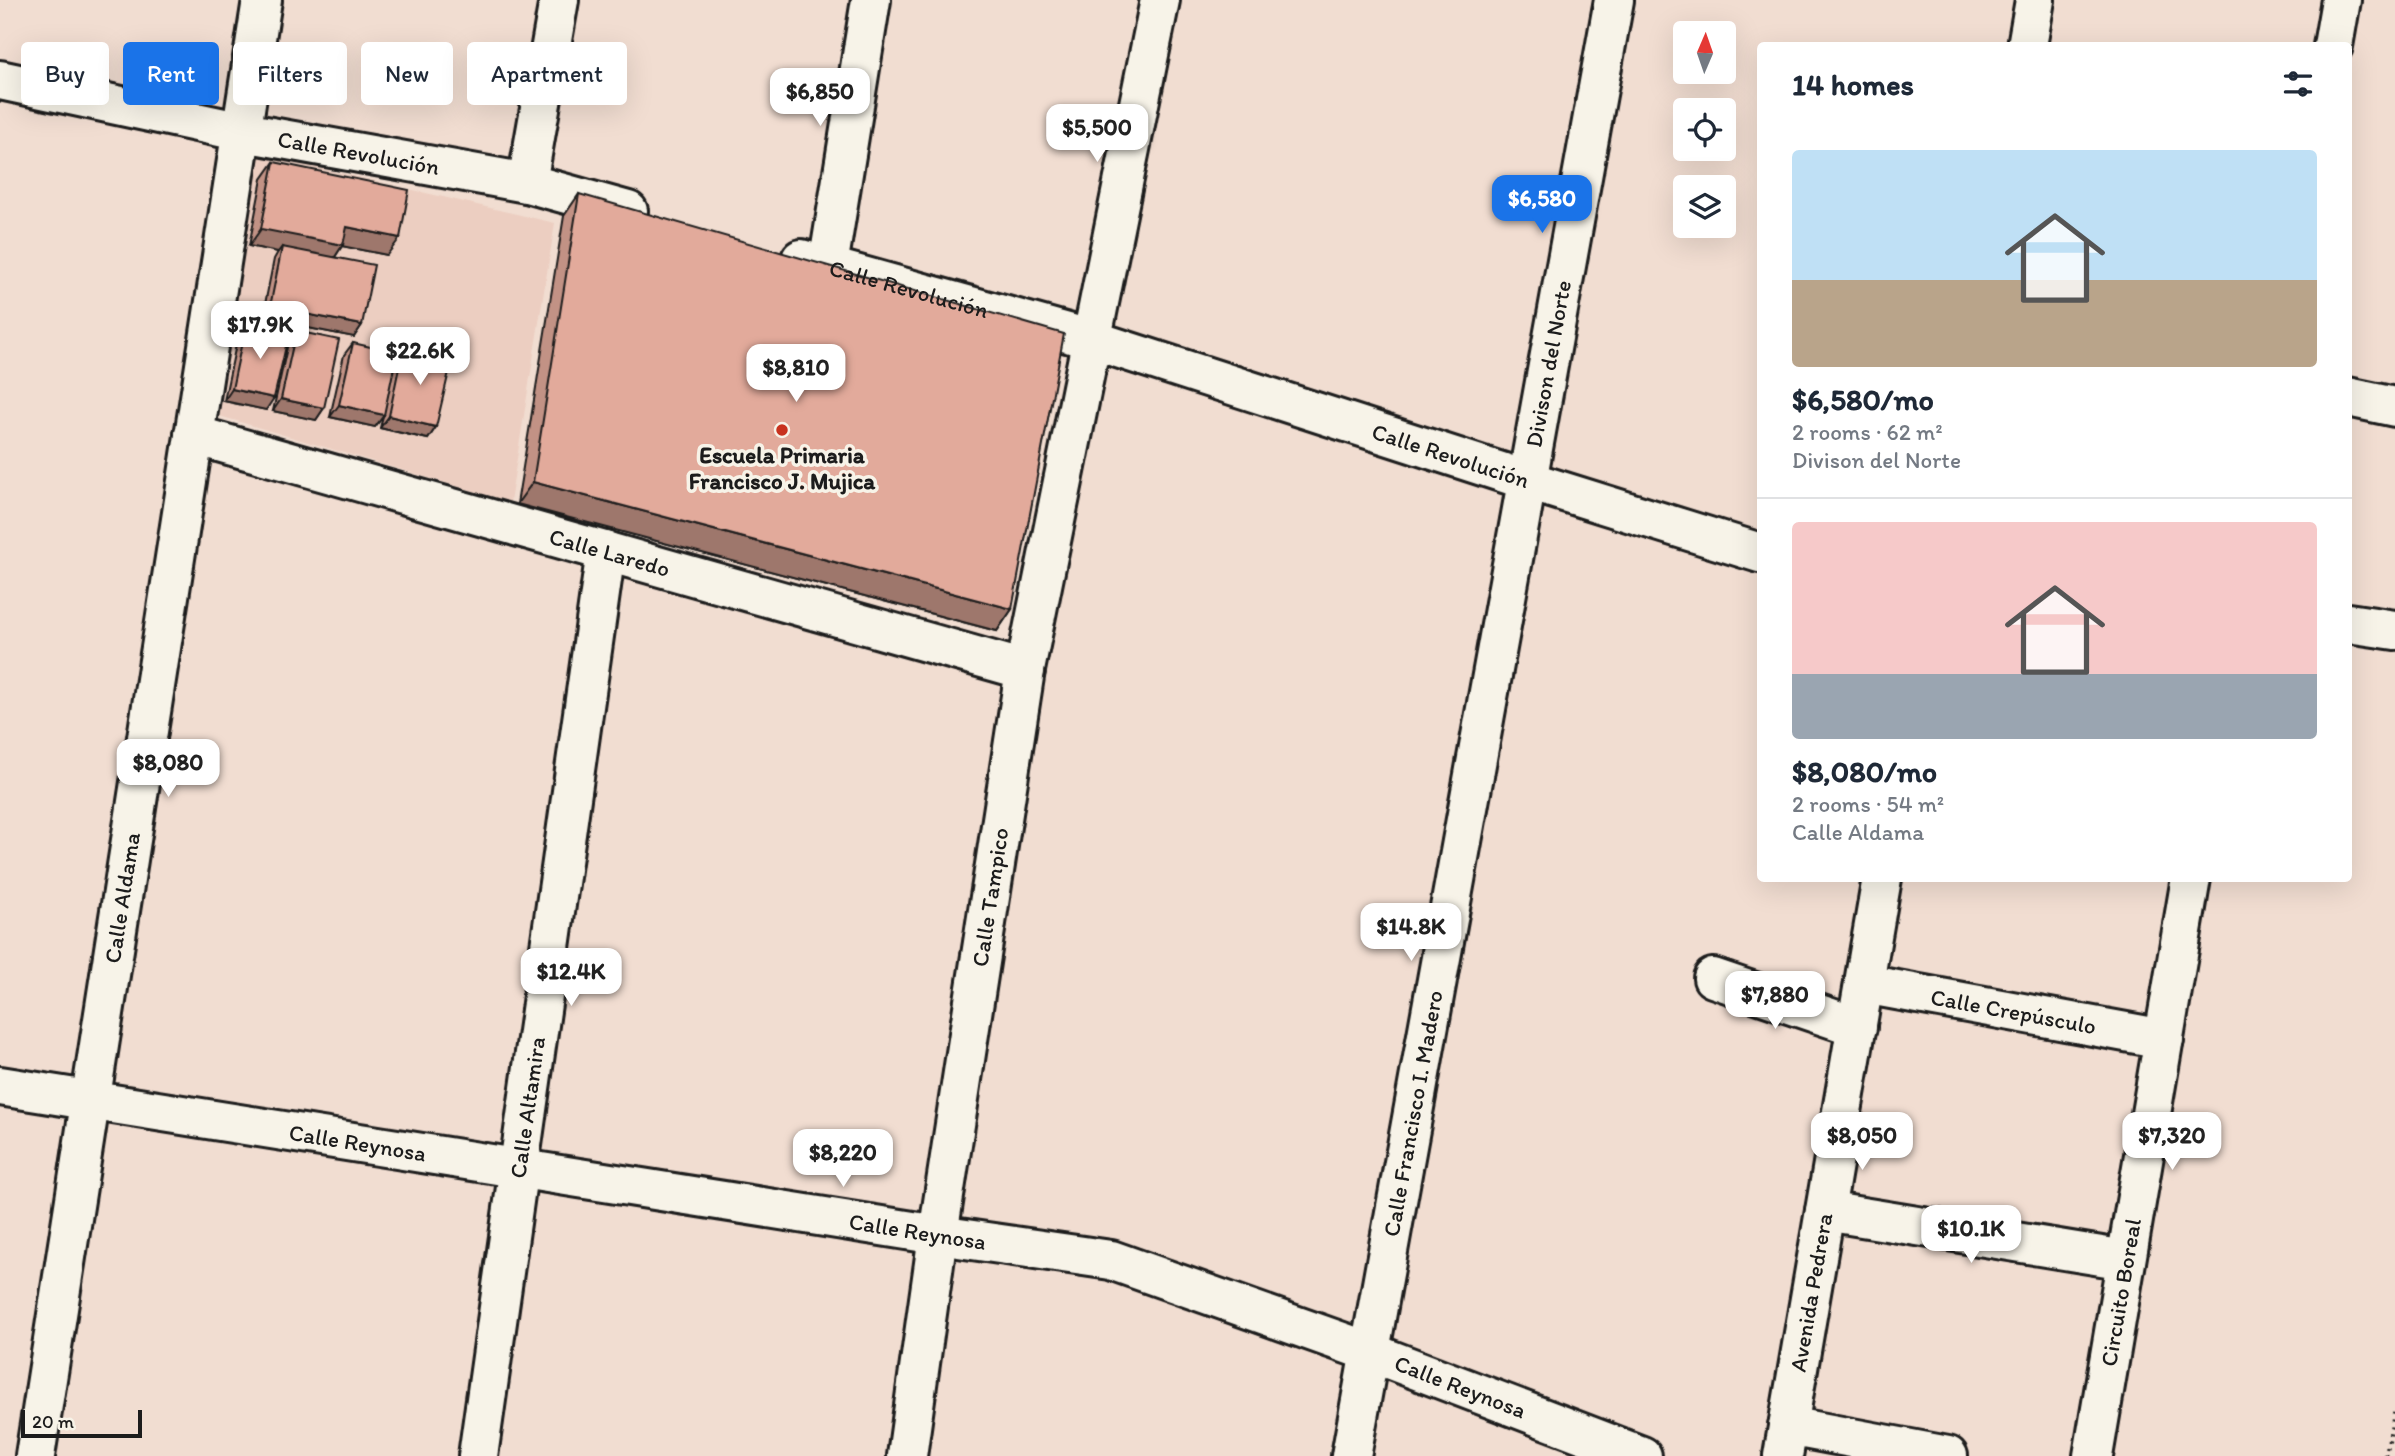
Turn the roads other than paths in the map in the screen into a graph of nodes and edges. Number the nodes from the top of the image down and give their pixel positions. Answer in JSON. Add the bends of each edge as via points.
{"nodes":[{"id":1,"x":262,"y":0,"type":"edge"},
{"id":2,"x":559,"y":0,"type":"edge"},
{"id":3,"x":871,"y":0,"type":"edge"},
{"id":4,"x":1160,"y":0,"type":"edge"},
{"id":5,"x":1614,"y":0,"type":"edge"},
{"id":6,"x":2035,"y":0,"type":"edge"},
{"id":7,"x":2341,"y":0,"type":"edge"},
{"id":8,"x":2028,"y":42,"type":"edge"},
{"id":9,"x":2334,"y":42,"type":"edge"},
{"id":10,"x":0,"y":80,"type":"edge"},
{"id":11,"x":243,"y":132,"type":"junction"},
{"id":12,"x":527,"y":183,"type":"junction"},
{"id":13,"x":658,"y":219,"type":"edge"},
{"id":14,"x":762,"y":248,"type":"edge"},
{"id":15,"x":828,"y":266,"type":"junction"},
{"id":16,"x":1093,"y":340,"type":"junction"},
{"id":17,"x":2352,"y":398,"type":"edge"},
{"id":18,"x":2395,"y":407,"type":"edge"},
{"id":19,"x":194,"y":435,"type":"junction"},
{"id":20,"x":1529,"y":481,"type":"junction"},
{"id":21,"x":606,"y":551,"type":"junction"},
{"id":22,"x":1757,"y":552,"type":"edge"},
{"id":23,"x":2352,"y":624,"type":"edge"},
{"id":24,"x":2395,"y":630,"type":"edge"},
{"id":25,"x":1025,"y":670,"type":"junction"},
{"id":26,"x":1881,"y":882,"type":"edge"},
{"id":27,"x":2190,"y":882,"type":"edge"},
{"id":28,"x":1713,"y":978,"type":"dead end"},
{"id":29,"x":1864,"y":984,"type":"junction"},
{"id":30,"x":1857,"y":1027,"type":"junction"},
{"id":31,"x":2164,"y":1039,"type":"junction"},
{"id":32,"x":0,"y":1086,"type":"edge"},
{"id":33,"x":90,"y":1100,"type":"junction"},
{"id":34,"x":519,"y":1168,"type":"junction"},
{"id":35,"x":1825,"y":1211,"type":"junction"},
{"id":36,"x":938,"y":1235,"type":"junction"},
{"id":37,"x":2126,"y":1260,"type":"junction"},
{"id":38,"x":1370,"y":1352,"type":"junction"},
{"id":39,"x":1785,"y":1441,"type":"edge"},
{"id":40,"x":35,"y":1456,"type":"edge"},
{"id":41,"x":478,"y":1456,"type":"edge"},
{"id":42,"x":907,"y":1456,"type":"edge"},
{"id":43,"x":1352,"y":1456,"type":"edge"},
{"id":44,"x":1642,"y":1456,"type":"edge"},
{"id":45,"x":1948,"y":1456,"type":"edge"},
{"id":46,"x":2093,"y":1456,"type":"edge"}],
"edges":[{"from":1,"to":11,"type":"street","name":"Calle Aldama"},
{"from":2,"to":12,"type":"street"},
{"from":3,"to":15,"type":"street"},
{"from":4,"to":16,"type":"street"},
{"from":5,"to":20,"type":"street","name":"Divison del Norte"},
{"from":6,"to":8,"type":"street"},
{"from":7,"to":9,"type":"street"},
{"from":10,"to":11,"type":"street","name":"Calle Revolución"},
{"from":11,"to":12,"type":"street","name":"Calle Revolución"},
{"from":11,"to":19,"type":"street","name":"Calle Aldama"},
{"from":12,"to":13,"type":"street","name":"Calle Revolución"},
{"from":14,"to":15,"type":"street","name":"Calle Revolución"},
{"from":15,"to":16,"type":"street","name":"Calle Revolución"},
{"from":16,"to":20,"type":"street","name":"Calle Revolución"},
{"from":16,"to":25,"type":"street","name":"Calle Tampico"},
{"from":17,"to":18,"type":"street"},
{"from":19,"to":21,"type":"street","name":"Calle Laredo"},
{"from":19,"to":33,"type":"street","name":"Calle Aldama"},
{"from":20,"to":22,"type":"street","name":"Calle Revolución"},
{"from":20,"to":38,"type":"street","name":"Calle Francisco I. Madero"},
{"from":21,"to":25,"type":"street","name":"Calle Laredo"},
{"from":21,"to":34,"type":"street","name":"Calle Altamira"},
{"from":23,"to":24,"type":"street"},
{"from":25,"to":36,"type":"street","name":"Calle Tampico"},
{"from":26,"to":29,"type":"street","name":"Avenida Pedrera"},
{"from":27,"to":31,"type":"street","name":"Circuito Boreal"},
{"from":28,"to":30,"type":"street"},
{"from":29,"to":30,"type":"street","name":"Avenida Pedrera"},
{"from":29,"to":31,"type":"street","name":"Calle Crepúsculo"},
{"from":30,"to":35,"type":"street","name":"Avenida Pedrera"},
{"from":31,"to":37,"type":"street","name":"Circuito Boreal"},
{"from":32,"to":33,"type":"street","name":"Calle Reynosa"},
{"from":33,"to":34,"type":"street","name":"Calle Reynosa"},
{"from":33,"to":40,"type":"street","name":"Calle Aldama"},
{"from":34,"to":36,"type":"street","name":"Calle Reynosa"},
{"from":34,"to":41,"type":"street","name":"Calle Altamira"},
{"from":35,"to":37,"type":"street"},
{"from":35,"to":39,"type":"street","name":"Avenida Pedrera"},
{"from":36,"to":38,"type":"street","name":"Calle Reynosa","via":[[1111,1259]]},
{"from":36,"to":42,"type":"street","name":"Calle Tampico"},
{"from":37,"to":46,"type":"street","name":"Circuito Boreal"},
{"from":38,"to":43,"type":"street","name":"Calle Francisco I. Madero"},
{"from":38,"to":44,"type":"street","name":"Calle Reynosa"},
{"from":39,"to":45,"type":"street"}]}
